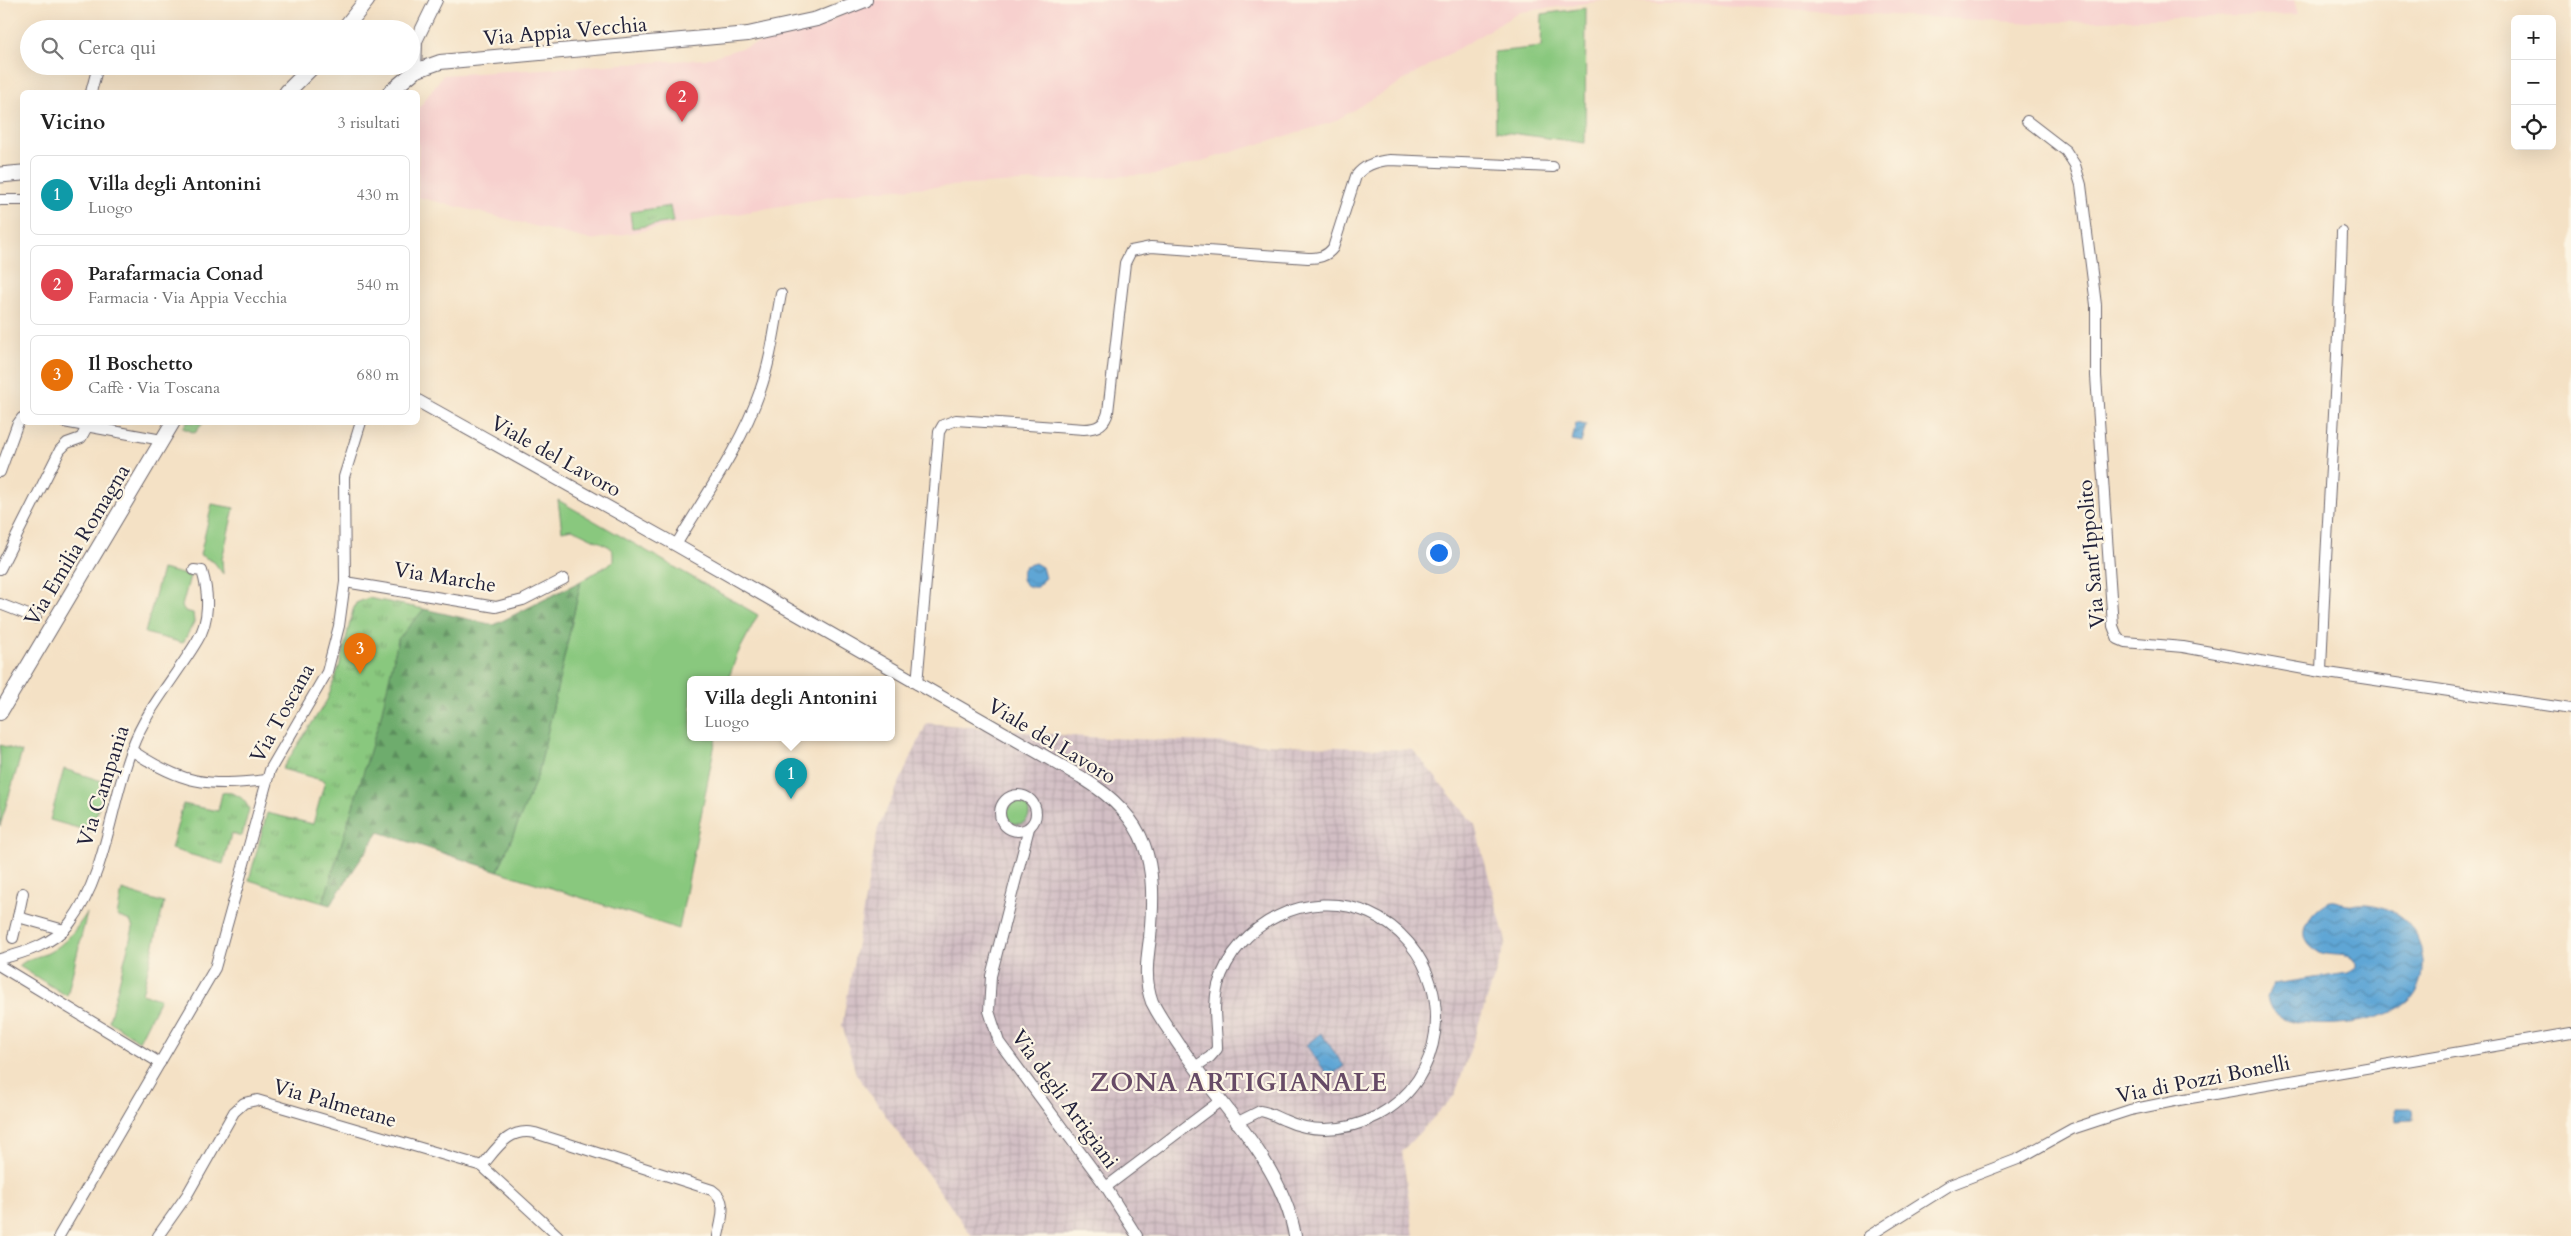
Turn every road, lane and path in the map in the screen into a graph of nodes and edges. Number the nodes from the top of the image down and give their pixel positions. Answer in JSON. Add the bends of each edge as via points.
{"nodes":[{"id":1,"x":367,"y":0,"type":"edge"},
{"id":2,"x":436,"y":0,"type":"edge"},
{"id":3,"x":865,"y":0,"type":"edge"},
{"id":4,"x":351,"y":20,"type":"edge"},
{"id":5,"x":420,"y":33,"type":"edge"},
{"id":6,"x":420,"y":70,"type":"edge"},
{"id":7,"x":96,"y":75,"type":"edge"},
{"id":8,"x":305,"y":75,"type":"edge"},
{"id":9,"x":411,"y":75,"type":"edge"},
{"id":10,"x":92,"y":90,"type":"edge"},
{"id":11,"x":289,"y":90,"type":"edge"},
{"id":12,"x":392,"y":90,"type":"edge"},
{"id":13,"x":2027,"y":121,"type":"dead end"},
{"id":14,"x":1553,"y":167,"type":"dead end"},
{"id":15,"x":20,"y":173,"type":"edge"},
{"id":16,"x":0,"y":176,"type":"edge"},
{"id":17,"x":0,"y":200,"type":"edge"},
{"id":18,"x":20,"y":200,"type":"edge"},
{"id":19,"x":2342,"y":232,"type":"dead end"},
{"id":20,"x":781,"y":294,"type":"dead end"},
{"id":21,"x":420,"y":402,"type":"edge"},
{"id":22,"x":20,"y":421,"type":"edge"},
{"id":23,"x":78,"y":425,"type":"edge"},
{"id":24,"x":171,"y":425,"type":"edge"},
{"id":25,"x":360,"y":425,"type":"edge"},
{"id":26,"x":87,"y":427,"type":"junction"},
{"id":27,"x":162,"y":440,"type":"junction"},
{"id":28,"x":0,"y":472,"type":"edge"},
{"id":29,"x":676,"y":545,"type":"junction"},
{"id":30,"x":0,"y":568,"type":"edge"},
{"id":31,"x":194,"y":570,"type":"dead end"},
{"id":32,"x":564,"y":580,"type":"dead end"},
{"id":33,"x":345,"y":582,"type":"junction"},
{"id":34,"x":0,"y":604,"type":"edge"},
{"id":35,"x":36,"y":618,"type":"dead end"},
{"id":36,"x":2321,"y":672,"type":"junction"},
{"id":37,"x":917,"y":684,"type":"junction"},
{"id":38,"x":2571,"y":709,"type":"edge"},
{"id":39,"x":0,"y":713,"type":"edge"},
{"id":40,"x":131,"y":750,"type":"junction"},
{"id":41,"x":266,"y":780,"type":"junction"},
{"id":42,"x":1029,"y":828,"type":"dead end"},
{"id":43,"x":24,"y":893,"type":"dead end"},
{"id":44,"x":18,"y":917,"type":"junction"},
{"id":45,"x":64,"y":930,"type":"junction"},
{"id":46,"x":13,"y":938,"type":"dead end"},
{"id":47,"x":0,"y":959,"type":"edge"},
{"id":48,"x":0,"y":966,"type":"edge"},
{"id":49,"x":2571,"y":1033,"type":"edge"},
{"id":50,"x":160,"y":1063,"type":"junction"},
{"id":51,"x":1195,"y":1067,"type":"junction"},
{"id":52,"x":1220,"y":1101,"type":"junction"},
{"id":53,"x":1236,"y":1123,"type":"junction"},
{"id":54,"x":482,"y":1166,"type":"junction"},
{"id":55,"x":1106,"y":1187,"type":"junction"},
{"id":56,"x":59,"y":1236,"type":"edge"},
{"id":57,"x":158,"y":1236,"type":"edge"},
{"id":58,"x":558,"y":1236,"type":"edge"},
{"id":59,"x":718,"y":1236,"type":"edge"},
{"id":60,"x":1137,"y":1236,"type":"edge"},
{"id":61,"x":1295,"y":1236,"type":"edge"},
{"id":62,"x":1869,"y":1236,"type":"edge"}],
"edges":[{"from":1,"to":4,"type":"main road"},
{"from":2,"to":5,"type":"street"},
{"from":3,"to":6,"type":"main road","name":"Via Appia Vecchia","via":[[817,18],[748,34],[447,61]]},
{"from":7,"to":10,"type":"street"},
{"from":8,"to":11,"type":"main road"},
{"from":9,"to":12,"type":"main road"},
{"from":13,"to":36,"type":"street","name":"Via Sant'Ippolito","via":[[2066,151],[2081,184],[2095,299],[2096,376],[2115,635],[2125,642],[2183,647]]},
{"from":14,"to":37,"type":"street","via":[[1390,160],[1374,163],[1356,176],[1333,248],[1321,257],[1151,246],[1132,251],[1125,263],[1108,412],[1103,424],[1084,429],[956,420],[943,425],[939,432]]},
{"from":15,"to":16,"type":"main road"},
{"from":17,"to":18,"type":"street"},
{"from":19,"to":36,"type":"street","via":[[2338,370],[2327,520]]},
{"from":20,"to":29,"type":"street","via":[[766,373],[756,402],[742,433]]},
{"from":21,"to":29,"type":"street","name":"Viale del Lavoro"},
{"from":22,"to":28,"type":"street"},
{"from":23,"to":26,"type":"street"},
{"from":24,"to":27,"type":"main road","name":"Via Emilia Romagna"},
{"from":25,"to":33,"type":"street","name":"Via Toscana","via":[[344,478]]},
{"from":26,"to":27,"type":"street"},
{"from":26,"to":30,"type":"street","via":[[82,438],[67,443],[60,450]]},
{"from":27,"to":39,"type":"main road","name":"Via Emilia Romagna"},
{"from":29,"to":37,"type":"street","name":"Viale del Lavoro"},
{"from":31,"to":40,"type":"street","name":"Via Campania","via":[[202,571],[207,588],[207,608],[199,640],[149,711]]},
{"from":32,"to":33,"type":"street","name":"Via Marche","via":[[523,600],[496,607]]},
{"from":33,"to":41,"type":"street","name":"Via Toscana","via":[[328,672],[274,761]]},
{"from":34,"to":35,"type":"street"},
{"from":36,"to":38,"type":"street","name":"Via Sant'Ippolito"},
{"from":37,"to":51,"type":"street","name":"Viale del Lavoro","via":[[1086,780],[1113,801],[1132,822],[1145,844],[1152,874],[1153,904],[1147,969],[1149,992],[1157,1011]]},
{"from":40,"to":41,"type":"street","via":[[163,771],[189,780],[217,783]]},
{"from":40,"to":45,"type":"street","name":"Via Campania","via":[[95,872],[81,904]]},
{"from":41,"to":50,"type":"street","name":"Via Toscana","via":[[215,968]]},
{"from":42,"to":55,"type":"street","name":"Via degli Artigiani","via":[[991,976],[992,1024],[1004,1050]]},
{"from":43,"to":44,"type":"street"},
{"from":44,"to":45,"type":"street"},
{"from":44,"to":46,"type":"street"},
{"from":45,"to":47,"type":"street","name":"Via Campania","via":[[44,944]]},
{"from":48,"to":50,"type":"street"},
{"from":49,"to":62,"type":"street","name":"Via di Pozzi Bonelli","via":[[2125,1112],[2072,1129],[2018,1159],[1960,1180]]},
{"from":50,"to":56,"type":"street","name":"Via Toscana"},
{"from":51,"to":52,"type":"street","name":"Viale del Lavoro"},
{"from":51,"to":53,"type":"street","via":[[1216,1049],[1214,1005],[1227,964],[1246,937],[1271,919],[1312,905],[1350,908],[1369,913],[1390,926],[1415,951],[1432,987],[1436,1024],[1434,1044],[1425,1068],[1401,1099],[1369,1120],[1335,1128],[1306,1127],[1260,1111]]},
{"from":52,"to":53,"type":"street","name":"Viale del Lavoro"},
{"from":52,"to":55,"type":"street","name":"Via degli Artigiani"},
{"from":53,"to":61,"type":"street","name":"Viale del Lavoro","via":[[1276,1180]]},
{"from":54,"to":57,"type":"street","name":"Via Palmetane","via":[[250,1100],[234,1112],[188,1195]]},
{"from":54,"to":58,"type":"street","name":"Via Palmetane"},
{"from":54,"to":59,"type":"street","via":[[506,1138],[520,1132],[535,1133],[715,1192],[723,1210]]},
{"from":55,"to":60,"type":"street","name":"Via degli Artigiani"}]}
